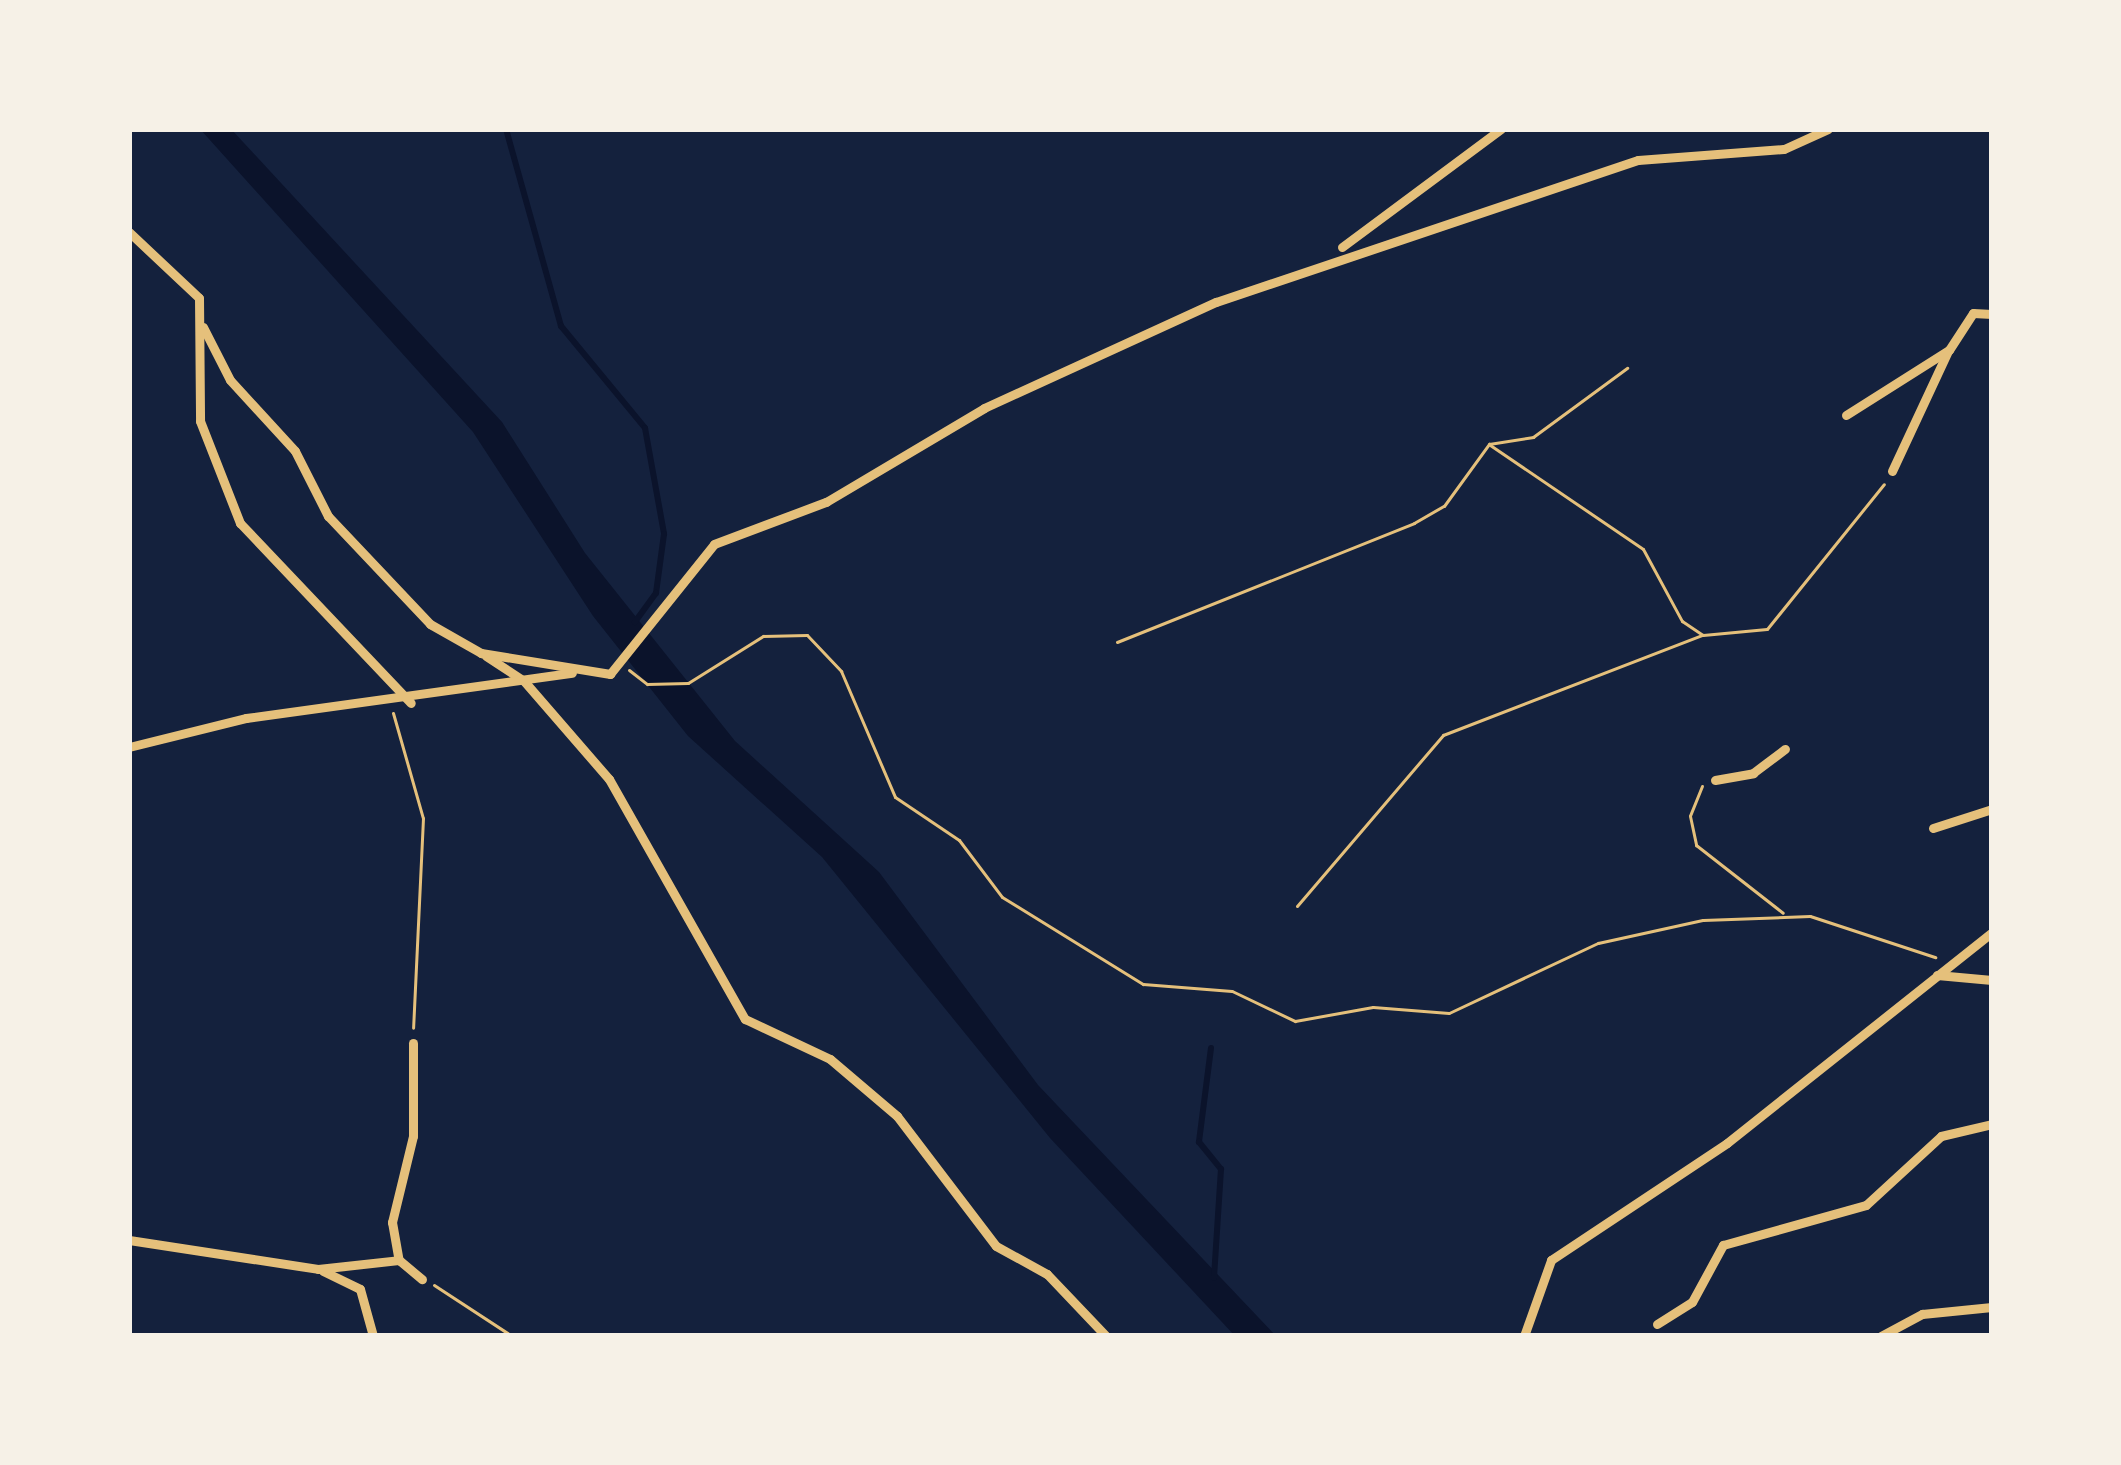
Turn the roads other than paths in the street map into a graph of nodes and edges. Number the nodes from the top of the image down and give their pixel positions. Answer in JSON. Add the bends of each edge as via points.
{"nodes":[{"id":1,"x":1501,"y":129,"type":"edge"},
{"id":2,"x":1828,"y":129,"type":"edge"},
{"id":3,"x":129,"y":232,"type":"edge"},
{"id":4,"x":1328,"y":257,"type":"junction"},
{"id":5,"x":1992,"y":314,"type":"edge"},
{"id":6,"x":203,"y":327,"type":"junction"},
{"id":7,"x":1948,"y":350,"type":"junction"},
{"id":8,"x":1846,"y":415,"type":"dead end"},
{"id":9,"x":1892,"y":471,"type":"road end"},
{"id":10,"x":481,"y":653,"type":"junction"},
{"id":11,"x":578,"y":672,"type":"junction"},
{"id":12,"x":524,"y":681,"type":"junction"},
{"id":13,"x":411,"y":703,"type":"junction"},
{"id":14,"x":129,"y":747,"type":"edge"},
{"id":15,"x":1785,"y":749,"type":"dead end"},
{"id":16,"x":1714,"y":780,"type":"road end"},
{"id":17,"x":1992,"y":809,"type":"edge"},
{"id":18,"x":1933,"y":828,"type":"dead end"},
{"id":19,"x":1992,"y":932,"type":"edge"},
{"id":20,"x":1937,"y":975,"type":"junction"},
{"id":21,"x":1992,"y":980,"type":"edge"},
{"id":22,"x":413,"y":1043,"type":"road end"},
{"id":23,"x":1992,"y":1124,"type":"edge"},
{"id":24,"x":129,"y":1240,"type":"edge"},
{"id":25,"x":399,"y":1260,"type":"junction"},
{"id":26,"x":317,"y":1269,"type":"junction"},
{"id":27,"x":422,"y":1279,"type":"road end"},
{"id":28,"x":1992,"y":1307,"type":"edge"},
{"id":29,"x":1658,"y":1324,"type":"dead end"},
{"id":30,"x":373,"y":1336,"type":"edge"},
{"id":31,"x":1106,"y":1336,"type":"edge"},
{"id":32,"x":1524,"y":1336,"type":"edge"},
{"id":33,"x":1881,"y":1336,"type":"edge"}],
"edges":[{"from":1,"to":4,"type":"street"},
{"from":2,"to":4,"type":"street","via":[[1784,149],[1638,160]]},
{"from":3,"to":6,"type":"street","via":[[199,298]]},
{"from":4,"to":11,"type":"street","via":[[984,408],[836,496],[714,544],[645,624],[626,667]]},
{"from":5,"to":7,"type":"street","via":[[1973,313]]},
{"from":6,"to":10,"type":"street","via":[[351,546],[430,624]]},
{"from":6,"to":13,"type":"street","via":[[200,421],[240,523]]},
{"from":7,"to":8,"type":"street"},
{"from":7,"to":9,"type":"street"},
{"from":10,"to":11,"type":"street"},
{"from":10,"to":12,"type":"street"},
{"from":11,"to":12,"type":"street"},
{"from":12,"to":13,"type":"street"},
{"from":12,"to":31,"type":"street","via":[[638,824],[657,877],[745,1019],[830,1059],[897,1116],[996,1246],[1047,1274]]},
{"from":13,"to":14,"type":"street","via":[[246,718]]},
{"from":15,"to":16,"type":"street","via":[[1753,773]]},
{"from":17,"to":18,"type":"street"},
{"from":19,"to":20,"type":"street"},
{"from":20,"to":21,"type":"street"},
{"from":20,"to":32,"type":"street","via":[[1727,1143],[1551,1260]]},
{"from":22,"to":25,"type":"street","via":[[413,1136],[392,1222]]},
{"from":23,"to":29,"type":"street","via":[[1940,1136],[1866,1205],[1723,1244],[1692,1302]]},
{"from":24,"to":26,"type":"street"},
{"from":25,"to":26,"type":"street"},
{"from":25,"to":27,"type":"street"},
{"from":26,"to":30,"type":"street","via":[[360,1289]]},
{"from":28,"to":33,"type":"street","via":[[1922,1314]]}]}
